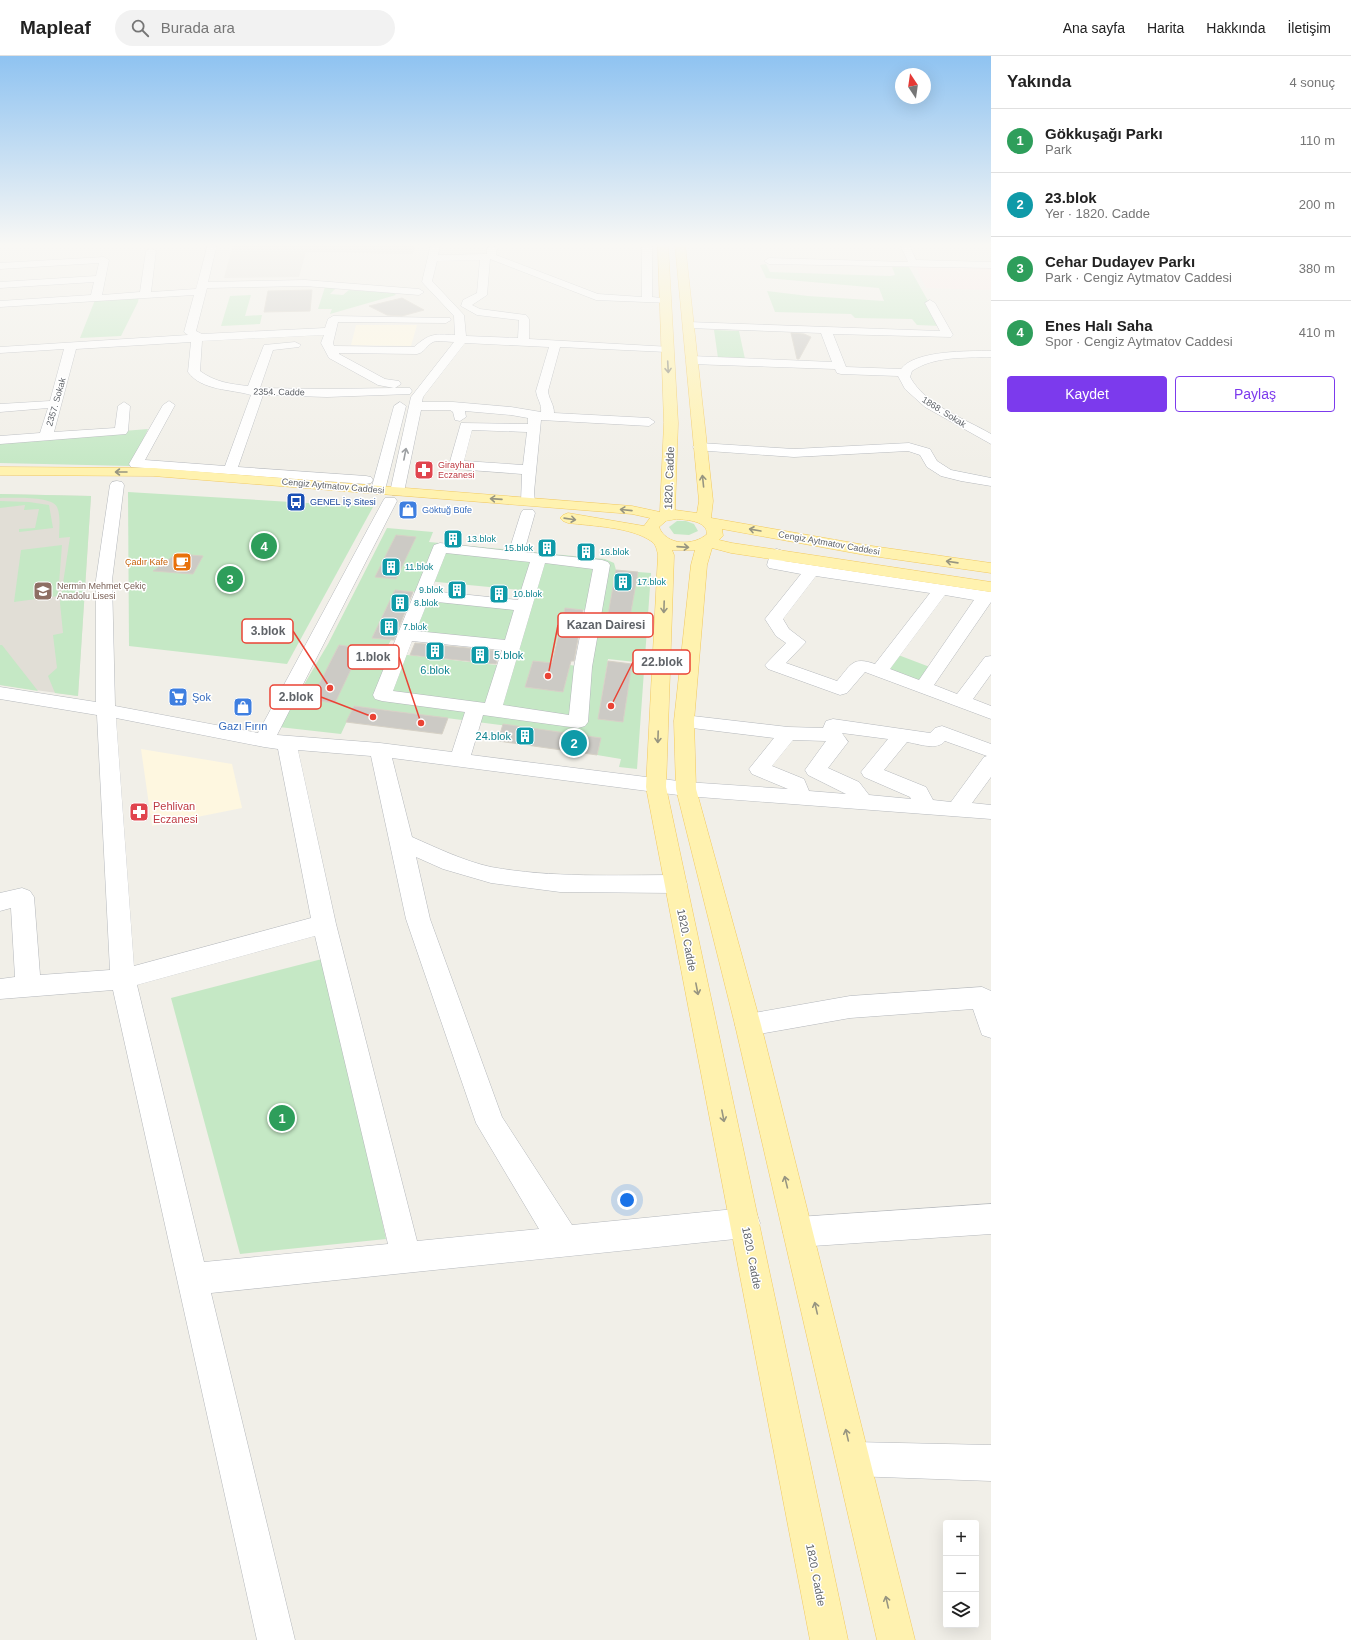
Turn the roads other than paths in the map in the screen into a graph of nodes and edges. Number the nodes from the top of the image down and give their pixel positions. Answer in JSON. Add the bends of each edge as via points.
{"nodes":[{"id":1,"x":194,"y":318,"type":"edge"},
{"id":2,"x":459,"y":318,"type":"edge"},
{"id":3,"x":523,"y":318,"type":"edge"},
{"id":4,"x":666,"y":318,"type":"edge"},
{"id":5,"x":687,"y":318,"type":"edge"},
{"id":6,"x":938,"y":318,"type":"edge"},
{"id":7,"x":333,"y":319,"type":"joint"},
{"id":8,"x":446,"y":320,"type":"joint"},
{"id":9,"x":205,"y":324,"type":"dead end"},
{"id":10,"x":688,"y":326,"type":"junction"},
{"id":11,"x":330,"y":331,"type":"junction"},
{"id":12,"x":826,"y":331,"type":"junction"},
{"id":13,"x":196,"y":336,"type":"junction"},
{"id":14,"x":446,"y":338,"type":"junction"},
{"id":15,"x":461,"y":338,"type":"junction"},
{"id":16,"x":523,"y":342,"type":"junction"},
{"id":17,"x":556,"y":343,"type":"junction"},
{"id":18,"x":71,"y":346,"type":"junction"},
{"id":19,"x":330,"y":348,"type":"junction"},
{"id":20,"x":667,"y":349,"type":"junction"},
{"id":21,"x":0,"y":350,"type":"edge"},
{"id":22,"x":991,"y":354,"type":"edge"},
{"id":23,"x":691,"y":360,"type":"junction"},
{"id":24,"x":839,"y":366,"type":"junction"},
{"id":25,"x":904,"y":373,"type":"junction"},
{"id":26,"x":399,"y":389,"type":"junction"},
{"id":27,"x":255,"y":392,"type":"junction"},
{"id":28,"x":55,"y":404,"type":"junction"},
{"id":29,"x":169,"y":405,"type":"dead end"},
{"id":30,"x":124,"y":406,"type":"dead end"},
{"id":31,"x":414,"y":406,"type":"junction"},
{"id":32,"x":453,"y":406,"type":"junction"},
{"id":33,"x":0,"y":408,"type":"edge"},
{"id":34,"x":538,"y":420,"type":"junction"},
{"id":35,"x":649,"y":422,"type":"dead end"},
{"id":36,"x":466,"y":426,"type":"junction"},
{"id":37,"x":46,"y":437,"type":"junction"},
{"id":38,"x":0,"y":440,"type":"edge"},
{"id":39,"x":991,"y":440,"type":"edge"},
{"id":40,"x":700,"y":448,"type":"junction"},
{"id":41,"x":530,"y":470,"type":"junction"},
{"id":42,"x":0,"y":471,"type":"edge"},
{"id":43,"x":230,"y":471,"type":"junction"},
{"id":44,"x":300,"y":479,"type":"junction"},
{"id":45,"x":366,"y":480,"type":"dead end"},
{"id":46,"x":991,"y":482,"type":"edge"},
{"id":47,"x":0,"y":484,"type":"edge"},
{"id":48,"x":124,"y":485,"type":"joint"},
{"id":49,"x":192,"y":489,"type":"dead end"},
{"id":50,"x":388,"y":494,"type":"junction"},
{"id":51,"x":528,"y":507,"type":"junction"},
{"id":52,"x":662,"y":528,"type":"junction"},
{"id":53,"x":706,"y":532,"type":"junction"},
{"id":54,"x":777,"y":554,"type":"junction"},
{"id":55,"x":515,"y":556,"type":"junction"},
{"id":56,"x":539,"y":558,"type":"junction"},
{"id":57,"x":991,"y":568,"type":"edge"},
{"id":58,"x":812,"y":570,"type":"junction"},
{"id":59,"x":941,"y":589,"type":"junction"},
{"id":60,"x":989,"y":593,"type":"edge"},
{"id":61,"x":421,"y":595,"type":"junction"},
{"id":62,"x":524,"y":606,"type":"junction"},
{"id":63,"x":406,"y":635,"type":"junction"},
{"id":64,"x":512,"y":646,"type":"junction"},
{"id":65,"x":991,"y":662,"type":"edge"},
{"id":66,"x":879,"y":671,"type":"junction"},
{"id":67,"x":923,"y":688,"type":"junction"},
{"id":68,"x":0,"y":693,"type":"edge"},
{"id":69,"x":961,"y":702,"type":"junction"},
{"id":70,"x":484,"y":709,"type":"junction"},
{"id":71,"x":106,"y":710,"type":"junction"},
{"id":72,"x":991,"y":713,"type":"edge"},
{"id":73,"x":684,"y":721,"type":"junction"},
{"id":74,"x":788,"y":733,"type":"junction"},
{"id":75,"x":832,"y":735,"type":"junction"},
{"id":76,"x":902,"y":736,"type":"junction"},
{"id":77,"x":276,"y":743,"type":"junction"},
{"id":78,"x":380,"y":750,"type":"junction"},
{"id":79,"x":991,"y":750,"type":"edge"},
{"id":80,"x":460,"y":759,"type":"junction"},
{"id":81,"x":991,"y":762,"type":"edge"},
{"id":82,"x":656,"y":786,"type":"junction"},
{"id":83,"x":686,"y":789,"type":"junction"},
{"id":84,"x":801,"y":798,"type":"junction"},
{"id":85,"x":863,"y":803,"type":"junction"},
{"id":86,"x":925,"y":807,"type":"junction"},
{"id":87,"x":956,"y":810,"type":"junction"},
{"id":88,"x":991,"y":812,"type":"edge"},
{"id":89,"x":402,"y":842,"type":"junction"},
{"id":90,"x":676,"y":884,"type":"junction"},
{"id":91,"x":0,"y":902,"type":"edge"},
{"id":92,"x":324,"y":924,"type":"junction"},
{"id":93,"x":123,"y":979,"type":"junction"},
{"id":94,"x":28,"y":987,"type":"junction"},
{"id":95,"x":0,"y":989,"type":"edge"},
{"id":96,"x":986,"y":998,"type":"edge"},
{"id":97,"x":748,"y":1025,"type":"junction"},
{"id":98,"x":991,"y":1027,"type":"edge"},
{"id":99,"x":991,"y":1219,"type":"edge"},
{"id":100,"x":745,"y":1222,"type":"junction"},
{"id":101,"x":798,"y":1232,"type":"junction"},
{"id":102,"x":564,"y":1241,"type":"junction"},
{"id":103,"x":406,"y":1257,"type":"junction"},
{"id":104,"x":192,"y":1279,"type":"junction"},
{"id":105,"x":853,"y":1459,"type":"junction"},
{"id":106,"x":991,"y":1464,"type":"edge"},
{"id":107,"x":276,"y":1640,"type":"edge"},
{"id":108,"x":829,"y":1640,"type":"edge"},
{"id":109,"x":896,"y":1640,"type":"edge"}],
"edges":[{"from":1,"to":13,"type":"street","name":"2354. Cadde","via":[[190,332]]},
{"from":2,"to":15,"type":"street"},
{"from":3,"to":16,"type":"street"},
{"from":4,"to":20,"type":"main road","name":"1820. Cadde"},
{"from":5,"to":10,"type":"main road"},
{"from":6,"to":12,"type":"street","via":[[947,335]]},
{"from":7,"to":8,"type":"street"},
{"from":7,"to":11,"type":"street"},
{"from":8,"to":14,"type":"street"},
{"from":9,"to":13,"type":"street","via":[[204,331]]},
{"from":10,"to":12,"type":"street"},
{"from":10,"to":23,"type":"main road"},
{"from":11,"to":13,"type":"street"},
{"from":11,"to":19,"type":"street"},
{"from":12,"to":24,"type":"street"},
{"from":13,"to":18,"type":"street"},
{"from":13,"to":27,"type":"street","name":"2354. Cadde","via":[[196,375],[216,386]]},
{"from":14,"to":15,"type":"street"},
{"from":14,"to":19,"type":"street","via":[[432,338],[416,351]]},
{"from":14,"to":26,"type":"street","via":[[443,347]]},
{"from":15,"to":16,"type":"street"},
{"from":15,"to":31,"type":"street","via":[[457,348],[420,391]]},
{"from":16,"to":17,"type":"street"},
{"from":17,"to":20,"type":"street"},
{"from":17,"to":34,"type":"street","via":[[542,391],[548,406]]},
{"from":18,"to":21,"type":"street"},
{"from":18,"to":28,"type":"street","name":"2357. Sokak"},
{"from":19,"to":26,"type":"street","via":[[333,356]]},
{"from":19,"to":27,"type":"street","via":[[309,344],[268,347]]},
{"from":20,"to":52,"type":"main road","name":"1820. Cadde","one_way":true,"via":[[671,423]]},
{"from":22,"to":25,"type":"street","via":[[953,355],[930,359],[912,366]]},
{"from":23,"to":24,"type":"street"},
{"from":23,"to":40,"type":"main road"},
{"from":24,"to":25,"type":"street","via":[[844,371]]},
{"from":25,"to":39,"type":"street","name":"1868. Sokak","via":[[905,382],[922,398]]},
{"from":26,"to":27,"type":"street","name":"2354. Cadde"},
{"from":26,"to":50,"type":"street"},
{"from":27,"to":43,"type":"street"},
{"from":28,"to":33,"type":"street"},
{"from":28,"to":37,"type":"street","name":"2357. Sokak"},
{"from":29,"to":43,"type":"street","via":[[136,464]]},
{"from":30,"to":37,"type":"street","via":[[121,431]]},
{"from":31,"to":32,"type":"street"},
{"from":50,"to":31,"type":"street","one_way":true},
{"from":32,"to":34,"type":"street","via":[[511,411]]},
{"from":32,"to":36,"type":"street","via":[[459,410],[460,418]]},
{"from":34,"to":35,"type":"street"},
{"from":34,"to":36,"type":"street"},
{"from":34,"to":41,"type":"street"},
{"from":36,"to":41,"type":"street","via":[[456,465]]},
{"from":37,"to":38,"type":"street","name":"2357. Sokak"},
{"from":40,"to":46,"type":"street","via":[[794,453],[909,447],[925,452],[930,462],[940,470]]},
{"from":53,"to":40,"type":"main road","one_way":true,"via":[[706,501]]},
{"from":41,"to":51,"type":"street"},
{"from":44,"to":42,"type":"main road","name":"Cengiz Aytmatov Caddesi","one_way":true,"via":[[153,472]]},
{"from":43,"to":44,"type":"street"},
{"from":44,"to":45,"type":"street"},
{"from":44,"to":50,"type":"main road","name":"Cengiz Aytmatov Caddesi"},
{"from":47,"to":48,"type":"main road"},
{"from":48,"to":71,"type":"street","via":[[104,580]]},
{"from":49,"to":50,"type":"main road","name":"Cengiz Aytmatov Caddesi"},
{"from":50,"to":51,"type":"main road","name":"Cengiz Aytmatov Caddesi"},
{"from":50,"to":77,"type":"street"},
{"from":51,"to":52,"type":"main road","name":"Cengiz Aytmatov Caddesi","one_way":true,"via":[[633,528]]},
{"from":52,"to":51,"type":"main road","name":"Cengiz Aytmatov Caddesi","one_way":true,"via":[[632,510]]},
{"from":51,"to":55,"type":"street"},
{"from":52,"to":53,"type":"main road","name":"Cengiz Aytmatov Caddesi","via":[[689,515]]},
{"from":52,"to":53,"type":"main road","name":"Cengiz Aytmatov Caddesi","one_way":true,"via":[[678,547],[697,546]]},
{"from":52,"to":82,"type":"main road","name":"1820. Cadde","one_way":true,"via":[[666,555]]},
{"from":53,"to":54,"type":"main road","name":"Cengiz Aytmatov Caddesi","via":[[731,548]]},
{"from":57,"to":53,"type":"main road","name":"Cengiz Aytmatov Caddesi","one_way":true,"via":[[865,550]]},
{"from":53,"to":73,"type":"main road","via":[[699,565]]},
{"from":54,"to":58,"type":"street","via":[[775,565]]},
{"from":54,"to":60,"type":"main road","name":"Cengiz Aytmatov Caddesi"},
{"from":55,"to":56,"type":"street"},
{"from":55,"to":61,"type":"street","via":[[440,548]]},
{"from":56,"to":62,"type":"street"},
{"from":56,"to":70,"type":"street","via":[[602,565],[583,667],[578,722]]},
{"from":58,"to":59,"type":"street"},
{"from":58,"to":66,"type":"street","via":[[774,619],[782,632],[796,642],[774,665],[840,689],[861,665]]},
{"from":59,"to":60,"type":"street"},
{"from":59,"to":66,"type":"street"},
{"from":60,"to":67,"type":"street"},
{"from":61,"to":62,"type":"street"},
{"from":61,"to":63,"type":"street"},
{"from":62,"to":64,"type":"street"},
{"from":63,"to":64,"type":"street"},
{"from":63,"to":70,"type":"street","via":[[382,695]]},
{"from":64,"to":70,"type":"street"},
{"from":65,"to":69,"type":"street"},
{"from":66,"to":67,"type":"street"},
{"from":67,"to":69,"type":"street"},
{"from":68,"to":71,"type":"street"},
{"from":69,"to":72,"type":"street"},
{"from":70,"to":80,"type":"street"},
{"from":71,"to":77,"type":"street"},
{"from":71,"to":93,"type":"street"},
{"from":73,"to":74,"type":"street"},
{"from":73,"to":83,"type":"main road"},
{"from":74,"to":75,"type":"street"},
{"from":74,"to":84,"type":"street","via":[[759,769],[797,784]]},
{"from":75,"to":76,"type":"street","via":[[833,725]]},
{"from":75,"to":85,"type":"street","via":[[838,742],[815,770],[852,787]]},
{"from":76,"to":79,"type":"street","via":[[935,740],[942,732]]},
{"from":76,"to":86,"type":"street","via":[[870,772],[919,792]]},
{"from":77,"to":78,"type":"street"},
{"from":77,"to":92,"type":"street"},
{"from":78,"to":80,"type":"street"},
{"from":78,"to":89,"type":"street"},
{"from":80,"to":82,"type":"street"},
{"from":81,"to":87,"type":"street"},
{"from":82,"to":83,"type":"street"},
{"from":82,"to":90,"type":"main road","name":"1820. Cadde"},
{"from":83,"to":84,"type":"street"},
{"from":83,"to":97,"type":"main road"},
{"from":84,"to":85,"type":"street"},
{"from":85,"to":86,"type":"street"},
{"from":86,"to":87,"type":"street"},
{"from":87,"to":88,"type":"street"},
{"from":89,"to":90,"type":"street","via":[[491,875],[560,883]]},
{"from":89,"to":102,"type":"street","via":[[418,919],[490,1123]]},
{"from":90,"to":100,"type":"main road","name":"1820. Cadde","one_way":true},
{"from":91,"to":94,"type":"street","via":[[22,897]]},
{"from":92,"to":93,"type":"street"},
{"from":92,"to":103,"type":"street"},
{"from":93,"to":94,"type":"street"},
{"from":93,"to":104,"type":"street"},
{"from":94,"to":95,"type":"street"},
{"from":96,"to":97,"type":"street","via":[[850,1007]]},
{"from":96,"to":98,"type":"street"},
{"from":101,"to":97,"type":"main road","one_way":true},
{"from":99,"to":101,"type":"street"},
{"from":100,"to":102,"type":"street"},
{"from":100,"to":108,"type":"main road","name":"1820. Cadde"},
{"from":105,"to":101,"type":"main road","one_way":true},
{"from":102,"to":103,"type":"street"},
{"from":103,"to":104,"type":"street"},
{"from":104,"to":107,"type":"street"},
{"from":105,"to":106,"type":"street"},
{"from":109,"to":105,"type":"main road","one_way":true}]}
